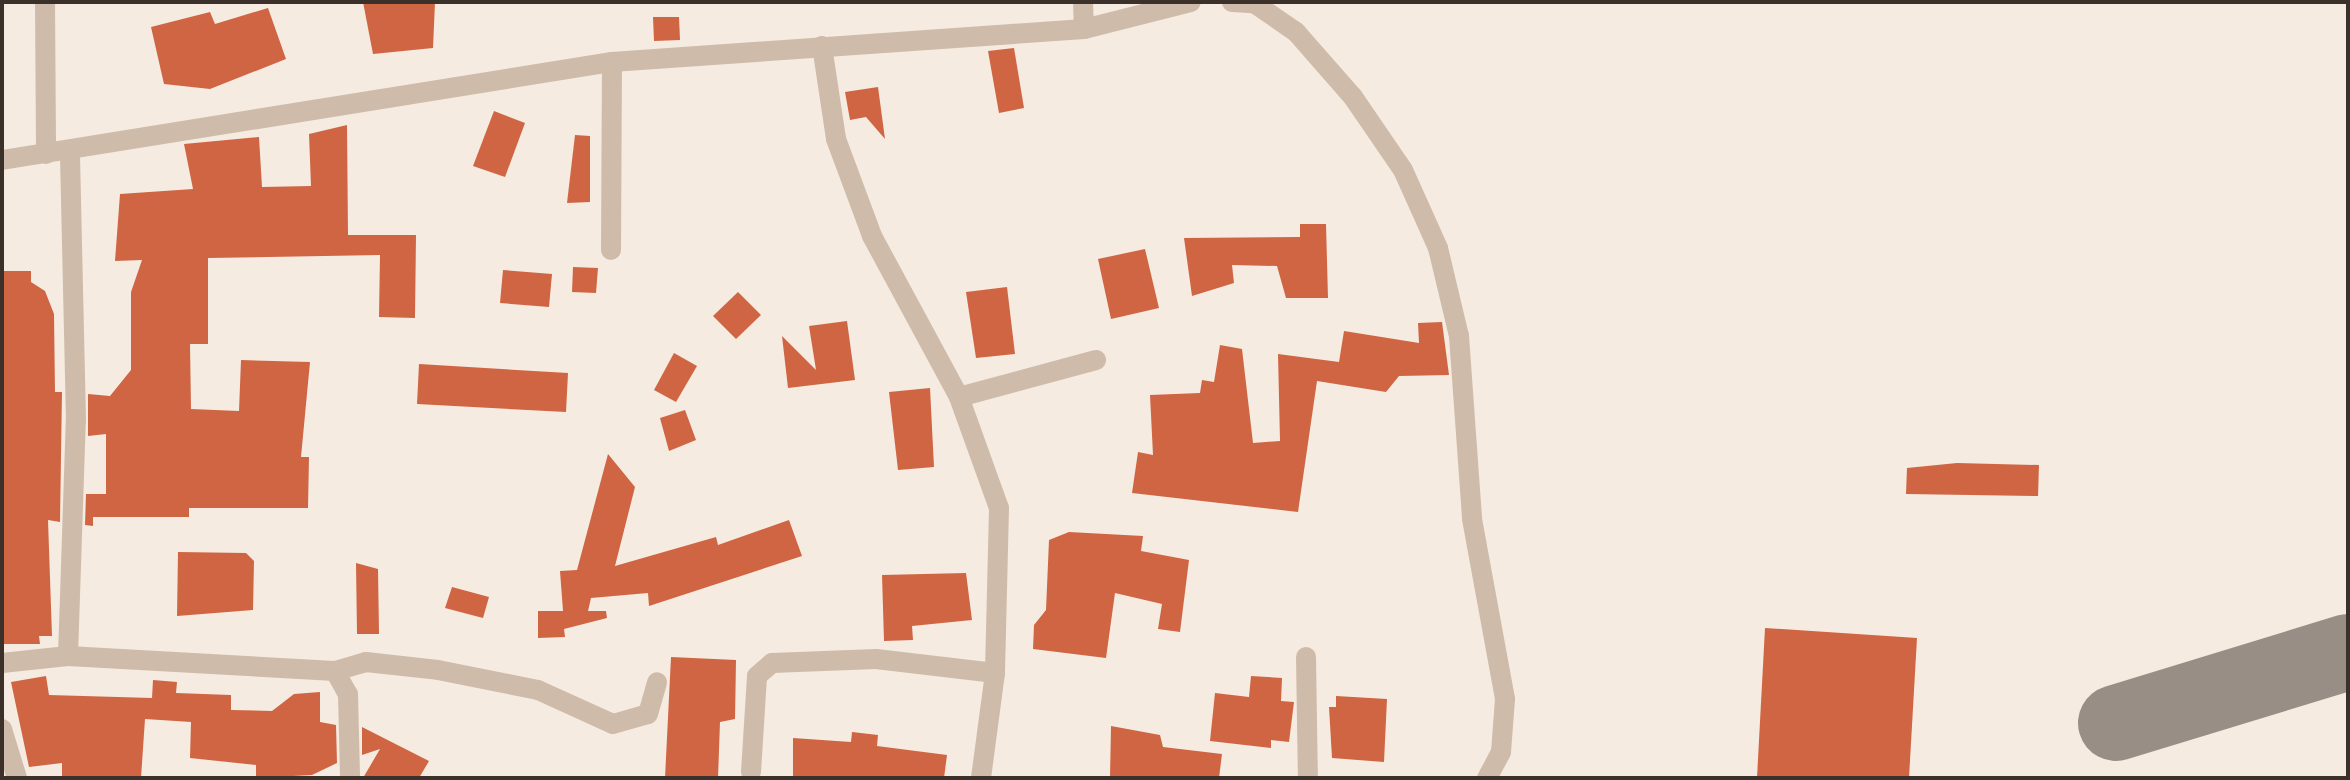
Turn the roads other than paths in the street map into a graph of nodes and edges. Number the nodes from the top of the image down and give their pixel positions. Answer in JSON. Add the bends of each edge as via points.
{"nodes":[{"id":1,"x":45,"y":2,"type":"edge"},
{"id":2,"x":1083,"y":2,"type":"edge"},
{"id":3,"x":1191,"y":2,"type":"edge"},
{"id":4,"x":1232,"y":2,"type":"edge"},
{"id":5,"x":1084,"y":29,"type":"junction"},
{"id":6,"x":822,"y":46,"type":"junction"},
{"id":7,"x":612,"y":62,"type":"junction"},
{"id":8,"x":70,"y":152,"type":"junction"},
{"id":9,"x":46,"y":154,"type":"junction"},
{"id":10,"x":2,"y":160,"type":"edge"},
{"id":11,"x":611,"y":250,"type":"dead end"},
{"id":12,"x":1096,"y":360,"type":"dead end"},
{"id":13,"x":959,"y":397,"type":"junction"},
{"id":14,"x":68,"y":656,"type":"junction"},
{"id":15,"x":1306,"y":657,"type":"dead end"},
{"id":16,"x":2,"y":663,"type":"edge"},
{"id":17,"x":335,"y":671,"type":"junction"},
{"id":18,"x":995,"y":673,"type":"junction"},
{"id":19,"x":657,"y":682,"type":"dead end"},
{"id":20,"x":2,"y":729,"type":"edge"},
{"id":21,"x":751,"y":772,"type":"dead end"},
{"id":22,"x":17,"y":778,"type":"edge"},
{"id":23,"x":350,"y":778,"type":"edge"},
{"id":24,"x":981,"y":778,"type":"edge"},
{"id":25,"x":1308,"y":778,"type":"edge"},
{"id":26,"x":1487,"y":778,"type":"edge"}],
"edges":[{"from":1,"to":9,"type":"street"},
{"from":2,"to":5,"type":"street"},
{"from":3,"to":5,"type":"street"},
{"from":4,"to":26,"type":"street","via":[[1254,3],[1296,32],[1353,97],[1403,170],[1438,248],[1459,336],[1472,519],[1505,699],[1501,752]]},
{"from":5,"to":6,"type":"street"},
{"from":6,"to":7,"type":"street"},
{"from":6,"to":13,"type":"street","via":[[836,139],[872,236]]},
{"from":7,"to":8,"type":"street"},
{"from":7,"to":11,"type":"street"},
{"from":8,"to":9,"type":"street"},
{"from":8,"to":14,"type":"street","via":[[76,420]]},
{"from":9,"to":10,"type":"street"},
{"from":12,"to":13,"type":"street"},
{"from":13,"to":18,"type":"street","via":[[999,508]]},
{"from":14,"to":16,"type":"street"},
{"from":14,"to":17,"type":"street"},
{"from":15,"to":25,"type":"street"},
{"from":17,"to":19,"type":"street","via":[[366,662],[438,670],[538,690],[613,724],[648,714]]},
{"from":17,"to":23,"type":"street","via":[[348,694]]},
{"from":18,"to":21,"type":"street","via":[[876,659],[772,663],[757,676]]},
{"from":18,"to":24,"type":"street"},
{"from":20,"to":22,"type":"street"}]}
